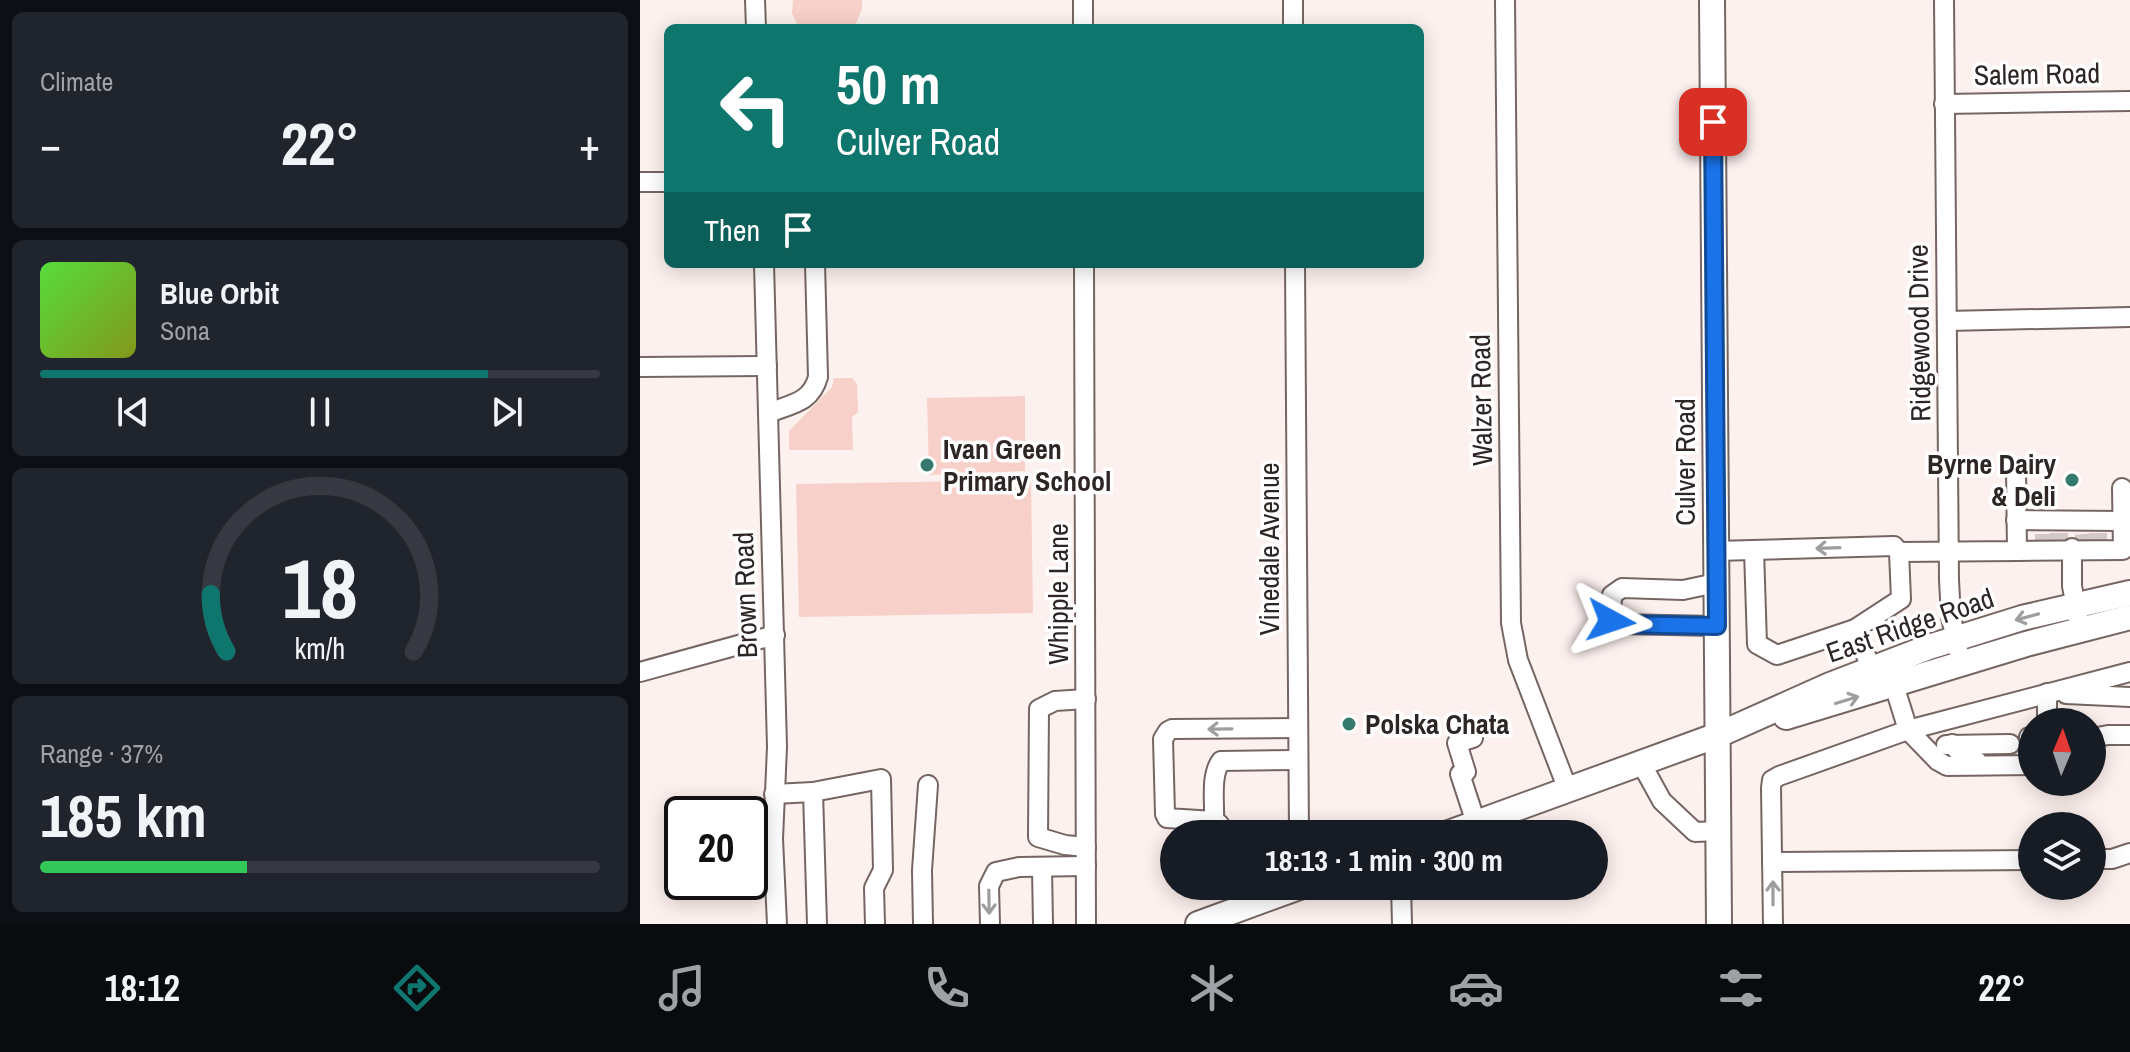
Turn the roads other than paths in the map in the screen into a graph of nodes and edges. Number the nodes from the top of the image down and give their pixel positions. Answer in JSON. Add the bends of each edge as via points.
{"nodes":[{"id":1,"x":755,"y":0,"type":"edge"},
{"id":2,"x":1083,"y":0,"type":"edge"},
{"id":3,"x":1293,"y":0,"type":"edge"},
{"id":4,"x":1505,"y":0,"type":"edge"},
{"id":5,"x":1712,"y":0,"type":"edge"},
{"id":6,"x":1944,"y":0,"type":"edge"},
{"id":7,"x":756,"y":24,"type":"edge"},
{"id":8,"x":1083,"y":24,"type":"edge"},
{"id":9,"x":1293,"y":24,"type":"edge"},
{"id":10,"x":2130,"y":101,"type":"edge"},
{"id":11,"x":1944,"y":104,"type":"junction"},
{"id":12,"x":640,"y":182,"type":"edge"},
{"id":13,"x":664,"y":182,"type":"edge"},
{"id":14,"x":764,"y":268,"type":"edge"},
{"id":15,"x":815,"y":268,"type":"edge"},
{"id":16,"x":1084,"y":268,"type":"edge"},
{"id":17,"x":1295,"y":268,"type":"edge"},
{"id":18,"x":2130,"y":317,"type":"edge"},
{"id":19,"x":1947,"y":321,"type":"junction"},
{"id":20,"x":767,"y":366,"type":"junction"},
{"id":21,"x":640,"y":367,"type":"edge"},
{"id":22,"x":768,"y":413,"type":"junction"},
{"id":23,"x":2016,"y":469,"type":"dead end"},
{"id":24,"x":2122,"y":488,"type":"dead end"},
{"id":25,"x":2016,"y":520,"type":"junction"},
{"id":26,"x":2122,"y":521,"type":"junction"},
{"id":27,"x":2071,"y":538,"type":"junction"},
{"id":28,"x":1754,"y":550,"type":"junction"},
{"id":29,"x":1716,"y":551,"type":"junction"},
{"id":30,"x":1949,"y":551,"type":"junction"},
{"id":31,"x":2017,"y":551,"type":"junction"},
{"id":32,"x":1899,"y":552,"type":"junction"},
{"id":33,"x":1716,"y":583,"type":"junction"},
{"id":34,"x":2130,"y":593,"type":"edge"},
{"id":35,"x":2078,"y":617,"type":"junction"},
{"id":36,"x":2130,"y":617,"type":"edge"},
{"id":37,"x":1717,"y":626,"type":"junction"},
{"id":38,"x":1855,"y":629,"type":"junction"},
{"id":39,"x":775,"y":635,"type":"junction"},
{"id":40,"x":1955,"y":638,"type":"junction"},
{"id":41,"x":1962,"y":664,"type":"junction"},
{"id":42,"x":1872,"y":670,"type":"junction"},
{"id":43,"x":640,"y":672,"type":"edge"},
{"id":44,"x":2130,"y":672,"type":"edge"},
{"id":45,"x":1894,"y":685,"type":"junction"},
{"id":46,"x":2047,"y":693,"type":"junction"},
{"id":47,"x":2130,"y":697,"type":"edge"},
{"id":48,"x":1086,"y":699,"type":"junction"},
{"id":49,"x":2047,"y":708,"type":"edge"},
{"id":50,"x":1955,"y":717,"type":"junction"},
{"id":51,"x":1298,"y":728,"type":"junction"},
{"id":52,"x":1908,"y":730,"type":"junction"},
{"id":53,"x":1718,"y":735,"type":"junction"},
{"id":54,"x":2106,"y":735,"type":"edge"},
{"id":55,"x":2130,"y":735,"type":"edge"},
{"id":56,"x":1473,"y":738,"type":"dead end"},
{"id":57,"x":1963,"y":744,"type":"junction"},
{"id":58,"x":2018,"y":744,"type":"edge"},
{"id":59,"x":1923,"y":746,"type":"junction"},
{"id":60,"x":1298,"y":760,"type":"junction"},
{"id":61,"x":2018,"y":761,"type":"edge"},
{"id":62,"x":1641,"y":763,"type":"junction"},
{"id":63,"x":2018,"y":765,"type":"edge"},
{"id":64,"x":928,"y":785,"type":"dead end"},
{"id":65,"x":1568,"y":790,"type":"junction"},
{"id":66,"x":813,"y":792,"type":"junction"},
{"id":67,"x":774,"y":794,"type":"junction"},
{"id":68,"x":1179,"y":820,"type":"edge"},
{"id":69,"x":1218,"y":820,"type":"edge"},
{"id":70,"x":1299,"y":820,"type":"edge"},
{"id":71,"x":1475,"y":820,"type":"edge"},
{"id":72,"x":1484,"y":820,"type":"edge"},
{"id":73,"x":1718,"y":831,"type":"junction"},
{"id":74,"x":1086,"y":847,"type":"junction"},
{"id":75,"x":2130,"y":853,"type":"edge"},
{"id":76,"x":2106,"y":859,"type":"edge"},
{"id":77,"x":2018,"y":860,"type":"edge"},
{"id":78,"x":1772,"y":862,"type":"junction"},
{"id":79,"x":1086,"y":866,"type":"junction"},
{"id":80,"x":1042,"y":867,"type":"junction"},
{"id":81,"x":1245,"y":900,"type":"edge"},
{"id":82,"x":1401,"y":900,"type":"edge"},
{"id":83,"x":1228,"y":919,"type":"edge"},
{"id":84,"x":777,"y":924,"type":"edge"},
{"id":85,"x":817,"y":924,"type":"edge"},
{"id":86,"x":875,"y":924,"type":"edge"},
{"id":87,"x":923,"y":924,"type":"edge"},
{"id":88,"x":990,"y":924,"type":"edge"},
{"id":89,"x":1043,"y":924,"type":"edge"},
{"id":90,"x":1086,"y":924,"type":"edge"},
{"id":91,"x":1198,"y":924,"type":"edge"},
{"id":92,"x":1402,"y":924,"type":"edge"},
{"id":93,"x":1719,"y":924,"type":"edge"},
{"id":94,"x":1773,"y":924,"type":"edge"}],
"edges":[{"from":1,"to":7,"type":"street"},
{"from":2,"to":8,"type":"street"},
{"from":3,"to":9,"type":"street"},
{"from":4,"to":65,"type":"street","name":"Walzer Road","via":[[1511,623],[1518,660]]},
{"from":5,"to":29,"type":"main road","name":"Culver Road"},
{"from":6,"to":11,"type":"street","name":"Ridgewood Drive"},
{"from":10,"to":11,"type":"street","name":"Salem Road"},
{"from":11,"to":19,"type":"street","name":"Ridgewood Drive"},
{"from":12,"to":13,"type":"street"},
{"from":14,"to":20,"type":"street","name":"Brown Road"},
{"from":15,"to":22,"type":"street","via":[[818,377],[805,399]]},
{"from":16,"to":48,"type":"street","name":"Whipple Lane"},
{"from":17,"to":51,"type":"street","name":"Vinedale Avenue"},
{"from":18,"to":19,"type":"street"},
{"from":19,"to":30,"type":"street","name":"Ridgewood Drive"},
{"from":20,"to":21,"type":"street"},
{"from":20,"to":22,"type":"street","name":"Brown Road"},
{"from":22,"to":39,"type":"street","name":"Brown Road"},
{"from":23,"to":25,"type":"street"},
{"from":24,"to":26,"type":"street"},
{"from":25,"to":27,"type":"street"},
{"from":25,"to":31,"type":"street"},
{"from":26,"to":27,"type":"street"},
{"from":26,"to":27,"type":"street","via":[[2123,550]]},
{"from":27,"to":31,"type":"street"},
{"from":27,"to":35,"type":"street"},
{"from":28,"to":29,"type":"street"},
{"from":32,"to":28,"type":"street","one_way":true,"via":[[1894,546]]},
{"from":28,"to":38,"type":"street","via":[[1757,644],[1777,655]]},
{"from":29,"to":33,"type":"main road","name":"Culver Road"},
{"from":30,"to":31,"type":"street"},
{"from":30,"to":32,"type":"street"},
{"from":30,"to":40,"type":"street","name":"Ridgewood Drive"},
{"from":32,"to":38,"type":"street","via":[[1901,599]]},
{"from":33,"to":37,"type":"main road","name":"Culver Road"},
{"from":33,"to":37,"type":"street","via":[[1683,590],[1622,588],[1612,595],[1611,621]]},
{"from":34,"to":35,"type":"main road","name":"East Ridge Road"},
{"from":35,"to":36,"type":"main road","name":"East Ridge Road"},
{"from":35,"to":40,"type":"main road","name":"East Ridge Road","one_way":true},
{"from":35,"to":41,"type":"main road","name":"East Ridge Road"},
{"from":37,"to":53,"type":"main road","name":"Culver Road"},
{"from":38,"to":42,"type":"street"},
{"from":39,"to":43,"type":"street"},
{"from":39,"to":67,"type":"street","name":"Brown Road"},
{"from":40,"to":41,"type":"street","name":"Ridgewood Drive"},
{"from":40,"to":42,"type":"main road","name":"East Ridge Road"},
{"from":41,"to":45,"type":"main road","name":"East Ridge Road"},
{"from":42,"to":53,"type":"main road","name":"East Ridge Road"},
{"from":44,"to":46,"type":"street"},
{"from":45,"to":52,"type":"street"},
{"from":53,"to":45,"type":"main road","name":"East Ridge Road","one_way":true},
{"from":46,"to":47,"type":"street"},
{"from":46,"to":49,"type":"street"},
{"from":46,"to":50,"type":"street"},
{"from":48,"to":74,"type":"street","name":"Whipple Lane"},
{"from":48,"to":74,"type":"street","via":[[1055,701],[1039,709],[1038,837]]},
{"from":50,"to":52,"type":"street"},
{"from":50,"to":57,"type":"street"},
{"from":51,"to":60,"type":"street","name":"Vinedale Avenue"},
{"from":51,"to":68,"type":"street","one_way":true,"via":[[1168,731],[1163,739],[1165,814]]},
{"from":52,"to":59,"type":"street"},
{"from":52,"to":78,"type":"street","via":[[1772,780]]},
{"from":53,"to":62,"type":"main road","name":"East Ridge Road"},
{"from":53,"to":73,"type":"main road","name":"Culver Road"},
{"from":54,"to":55,"type":"street"},
{"from":56,"to":71,"type":"street","via":[[1457,743],[1466,772],[1460,774]]},
{"from":57,"to":58,"type":"street"},
{"from":57,"to":59,"type":"street"},
{"from":57,"to":61,"type":"street","via":[[1967,761]]},
{"from":59,"to":63,"type":"street","via":[[1947,766]]},
{"from":60,"to":69,"type":"street","via":[[1221,761],[1215,776]]},
{"from":60,"to":70,"type":"street","name":"Vinedale Avenue"},
{"from":62,"to":65,"type":"main road","name":"East Ridge Road"},
{"from":62,"to":73,"type":"street","via":[[1662,801],[1695,832]]},
{"from":64,"to":87,"type":"street"},
{"from":65,"to":72,"type":"main road","name":"East Ridge Road"},
{"from":66,"to":67,"type":"street"},
{"from":66,"to":85,"type":"street"},
{"from":66,"to":86,"type":"street","via":[[881,779],[883,870],[874,888]]},
{"from":67,"to":84,"type":"street","name":"Brown Road"},
{"from":73,"to":93,"type":"main road","name":"Culver Road"},
{"from":74,"to":79,"type":"street","name":"Whipple Lane"},
{"from":75,"to":76,"type":"street"},
{"from":77,"to":78,"type":"street"},
{"from":94,"to":78,"type":"street","one_way":true},
{"from":79,"to":80,"type":"street"},
{"from":79,"to":90,"type":"street","name":"Whipple Lane"},
{"from":80,"to":88,"type":"street","one_way":true,"via":[[996,872],[989,886]]},
{"from":80,"to":89,"type":"street"},
{"from":81,"to":83,"type":"main road"},
{"from":82,"to":92,"type":"street"},
{"from":83,"to":91,"type":"main road"}]}
